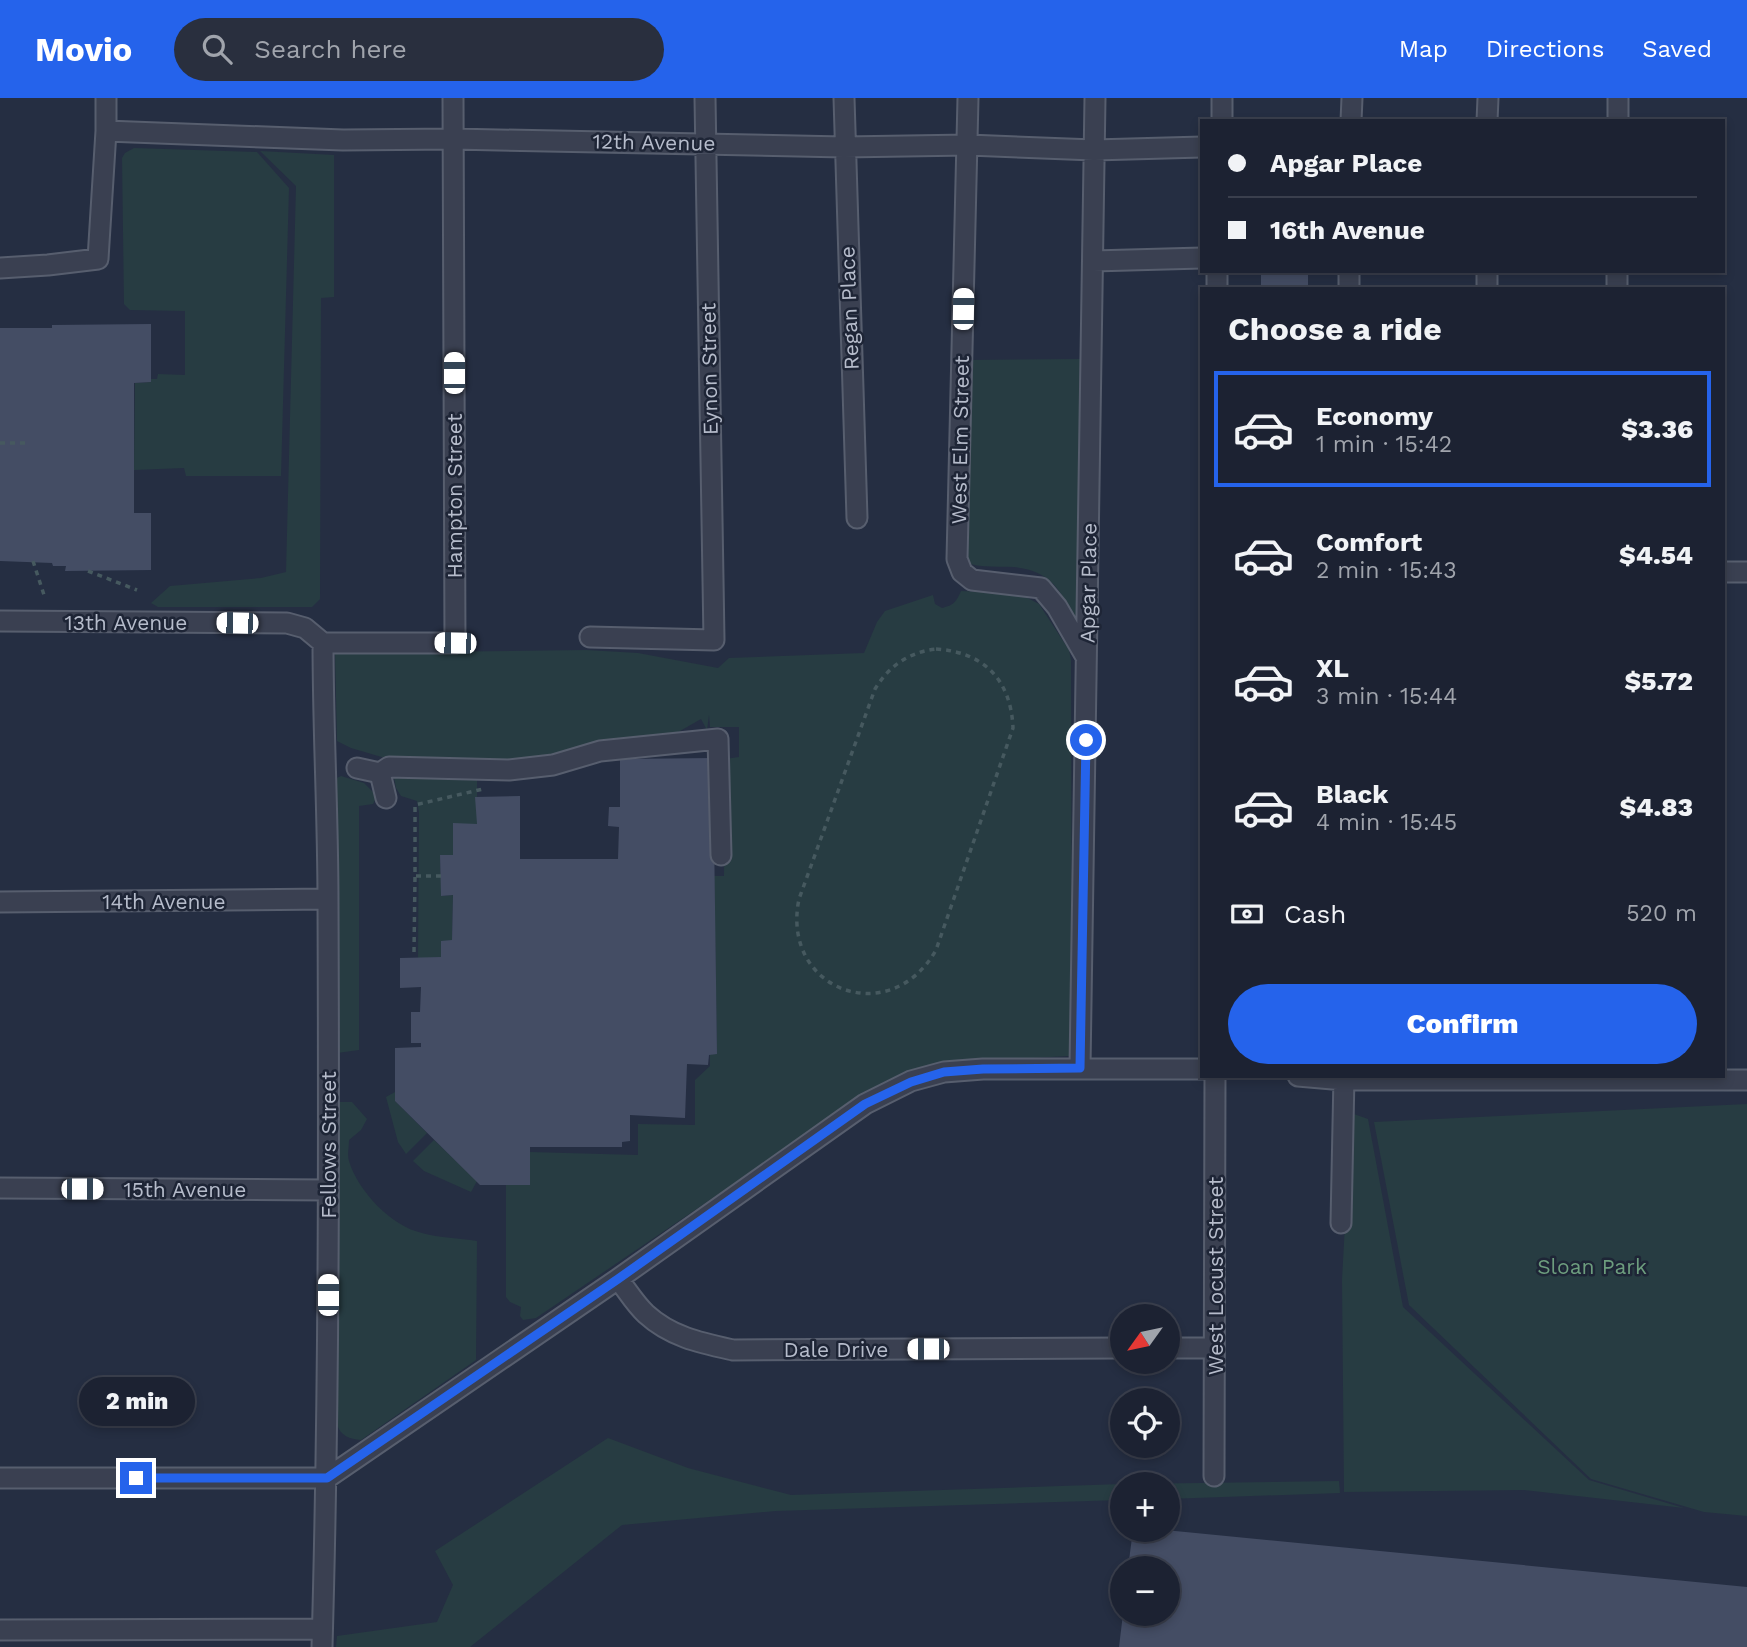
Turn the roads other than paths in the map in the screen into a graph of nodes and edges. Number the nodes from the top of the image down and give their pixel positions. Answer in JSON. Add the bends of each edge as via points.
{"nodes":[{"id":1,"x":106,"y":98,"type":"edge"},
{"id":2,"x":453,"y":98,"type":"edge"},
{"id":3,"x":705,"y":98,"type":"edge"},
{"id":4,"x":844,"y":98,"type":"edge"},
{"id":5,"x":968,"y":98,"type":"edge"},
{"id":6,"x":1094,"y":98,"type":"edge"},
{"id":7,"x":1222,"y":98,"type":"edge"},
{"id":8,"x":1352,"y":98,"type":"edge"},
{"id":9,"x":1488,"y":98,"type":"edge"},
{"id":10,"x":1618,"y":98,"type":"edge"},
{"id":11,"x":1222,"y":119,"type":"edge"},
{"id":12,"x":1351,"y":119,"type":"edge"},
{"id":13,"x":1488,"y":119,"type":"edge"},
{"id":14,"x":1618,"y":119,"type":"edge"},
{"id":15,"x":106,"y":131,"type":"junction"},
{"id":16,"x":453,"y":139,"type":"junction"},
{"id":17,"x":705,"y":143,"type":"junction"},
{"id":18,"x":968,"y":145,"type":"junction"},
{"id":19,"x":844,"y":147,"type":"junction"},
{"id":20,"x":1200,"y":148,"type":"edge"},
{"id":21,"x":1094,"y":150,"type":"junction"},
{"id":22,"x":1200,"y":258,"type":"edge"},
{"id":23,"x":1093,"y":261,"type":"junction"},
{"id":24,"x":0,"y":268,"type":"edge"},
{"id":25,"x":857,"y":517,"type":"dead end"},
{"id":26,"x":1725,"y":572,"type":"edge"},
{"id":27,"x":1747,"y":572,"type":"edge"},
{"id":28,"x":0,"y":621,"type":"edge"},
{"id":29,"x":590,"y":637,"type":"dead end"},
{"id":30,"x":323,"y":643,"type":"junction"},
{"id":31,"x":1087,"y":658,"type":"junction"},
{"id":32,"x":357,"y":768,"type":"dead end"},
{"id":33,"x":380,"y":773,"type":"junction"},
{"id":34,"x":386,"y":798,"type":"dead end"},
{"id":35,"x":720,"y":855,"type":"dead end"},
{"id":36,"x":328,"y":899,"type":"junction"},
{"id":37,"x":0,"y":902,"type":"edge"},
{"id":38,"x":1080,"y":1068,"type":"junction"},
{"id":39,"x":1200,"y":1069,"type":"edge"},
{"id":40,"x":1215,"y":1078,"type":"edge"},
{"id":41,"x":1344,"y":1078,"type":"edge"},
{"id":42,"x":1489,"y":1078,"type":"edge"},
{"id":43,"x":1618,"y":1079,"type":"edge"},
{"id":44,"x":1747,"y":1080,"type":"edge"},
{"id":45,"x":0,"y":1188,"type":"edge"},
{"id":46,"x":328,"y":1190,"type":"junction"},
{"id":47,"x":1342,"y":1223,"type":"dead end"},
{"id":48,"x":618,"y":1279,"type":"junction"},
{"id":49,"x":1110,"y":1348,"type":"edge"},
{"id":50,"x":1180,"y":1348,"type":"edge"},
{"id":51,"x":1214,"y":1348,"type":"junction"},
{"id":52,"x":1214,"y":1476,"type":"dead end"},
{"id":53,"x":0,"y":1478,"type":"edge"},
{"id":54,"x":327,"y":1478,"type":"junction"},
{"id":55,"x":0,"y":1630,"type":"edge"},
{"id":56,"x":322,"y":1638,"type":"edge"}],
"edges":[{"from":1,"to":15,"type":"street"},
{"from":2,"to":16,"type":"street","name":"Hampton Street"},
{"from":3,"to":17,"type":"street","name":"Eynon Street"},
{"from":4,"to":19,"type":"street","name":"Regan Place"},
{"from":5,"to":18,"type":"street","name":"West Elm Street"},
{"from":6,"to":21,"type":"street","name":"Apgar Place"},
{"from":7,"to":11,"type":"street"},
{"from":8,"to":12,"type":"street"},
{"from":9,"to":13,"type":"street"},
{"from":10,"to":14,"type":"street"},
{"from":15,"to":16,"type":"street","name":"12th Avenue","via":[[343,140]]},
{"from":15,"to":24,"type":"street","via":[[98,259]]},
{"from":16,"to":17,"type":"street","name":"12th Avenue"},
{"from":16,"to":30,"type":"street","name":"Hampton Street","via":[[455,643]]},
{"from":17,"to":19,"type":"street","name":"12th Avenue"},
{"from":17,"to":29,"type":"street","name":"Eynon Street","via":[[713,640]]},
{"from":18,"to":19,"type":"street","name":"12th Avenue"},
{"from":18,"to":21,"type":"street","name":"12th Avenue"},
{"from":18,"to":31,"type":"street","name":"West Elm Street","via":[[957,559],[972,580],[1041,588]]},
{"from":19,"to":25,"type":"street","name":"Regan Place"},
{"from":20,"to":21,"type":"street","name":"12th Avenue"},
{"from":21,"to":23,"type":"street","name":"Apgar Place"},
{"from":22,"to":23,"type":"street"},
{"from":23,"to":31,"type":"street","name":"Apgar Place"},
{"from":26,"to":27,"type":"street"},
{"from":28,"to":30,"type":"street","name":"13th Avenue","via":[[288,624],[305,628]]},
{"from":30,"to":36,"type":"street","name":"Fellows Street"},
{"from":31,"to":38,"type":"street","name":"Apgar Place"},
{"from":32,"to":33,"type":"street"},
{"from":33,"to":34,"type":"street"},
{"from":33,"to":35,"type":"street","via":[[389,767],[509,770],[553,765],[600,751],[718,739]]},
{"from":36,"to":37,"type":"street","name":"14th Avenue"},
{"from":36,"to":46,"type":"street","name":"Fellows Street"},
{"from":38,"to":39,"type":"street"},
{"from":38,"to":48,"type":"street","via":[[944,1072],[911,1082],[865,1104]]},
{"from":40,"to":51,"type":"street","name":"West Locust Street"},
{"from":41,"to":42,"type":"street"},
{"from":41,"to":47,"type":"street"},
{"from":42,"to":43,"type":"street"},
{"from":43,"to":44,"type":"street"},
{"from":45,"to":46,"type":"street","name":"15th Avenue"},
{"from":46,"to":54,"type":"street","name":"Fellows Street"},
{"from":48,"to":49,"type":"street","name":"Dale Drive","via":[[645,1314],[666,1329],[693,1342],[733,1349]]},
{"from":48,"to":54,"type":"street"},
{"from":50,"to":51,"type":"street"},
{"from":51,"to":52,"type":"street","name":"West Locust Street"},
{"from":53,"to":54,"type":"street"},
{"from":54,"to":56,"type":"street","name":"Fellows Street"},
{"from":55,"to":56,"type":"street"}]}
